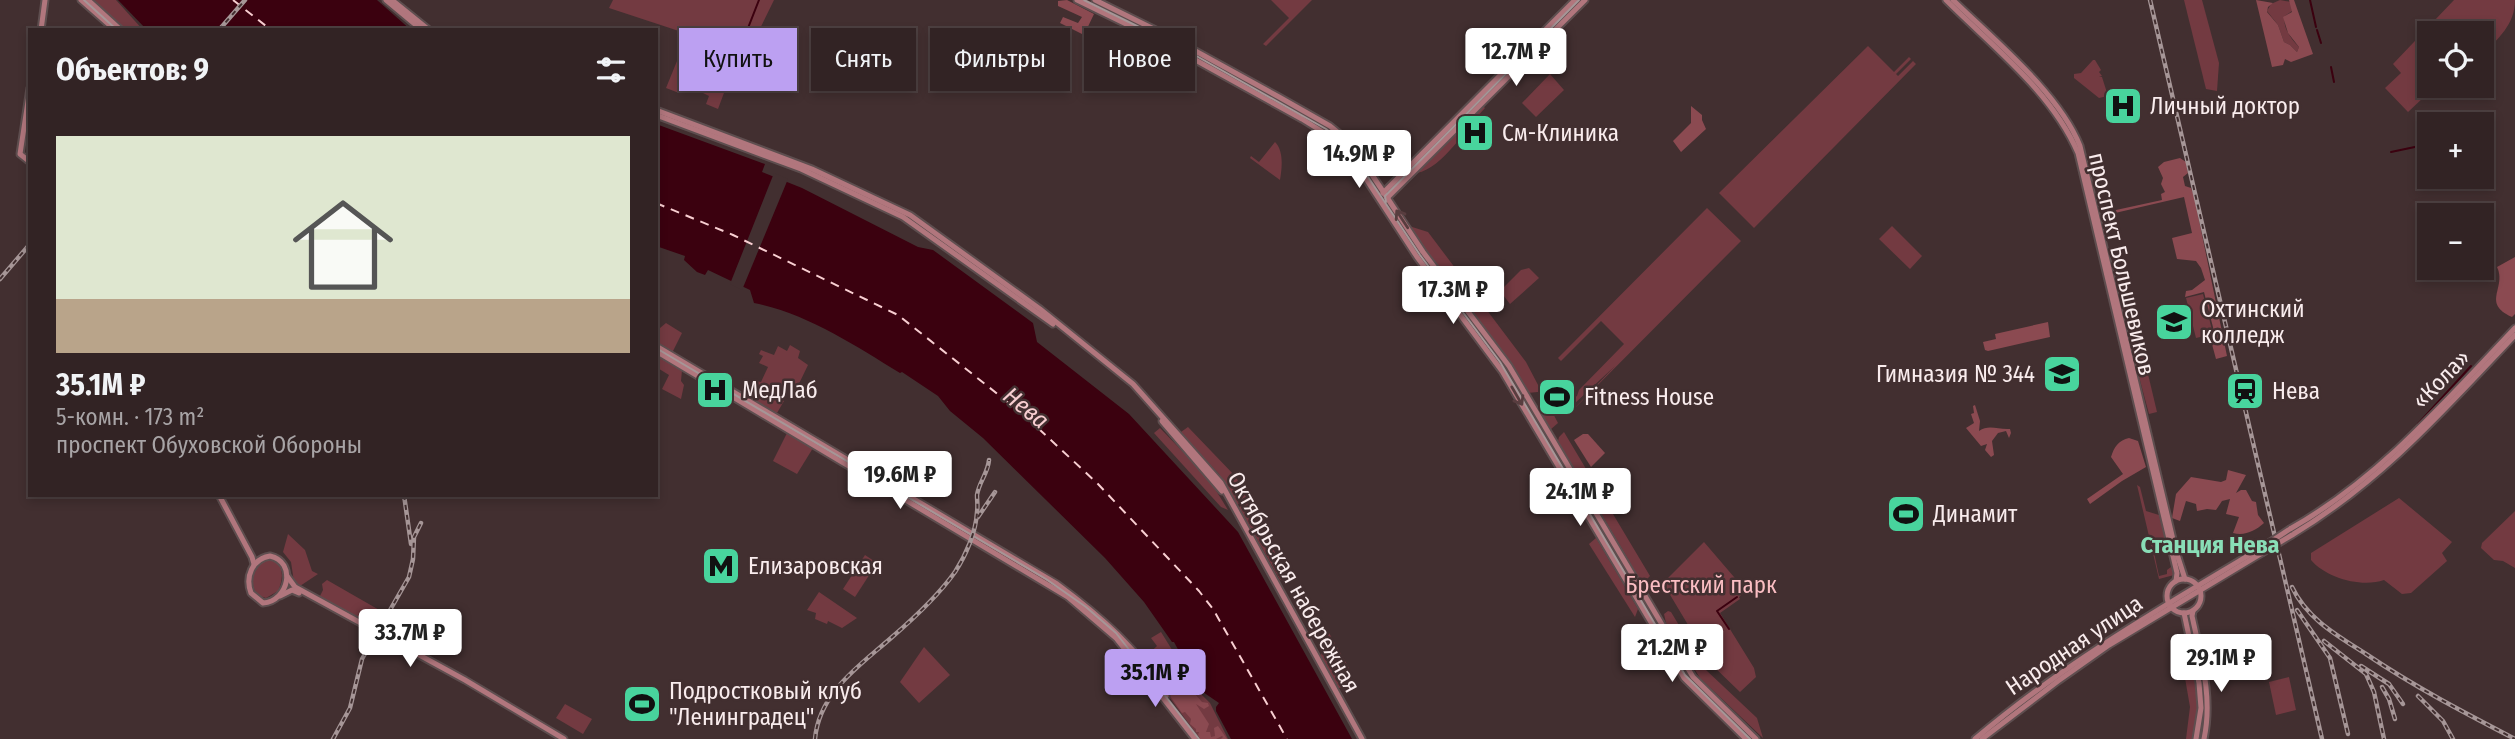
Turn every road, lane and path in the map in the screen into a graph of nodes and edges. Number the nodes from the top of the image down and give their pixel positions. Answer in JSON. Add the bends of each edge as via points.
{"nodes":[{"id":1,"x":43,"y":0,"type":"edge"},
{"id":2,"x":81,"y":0,"type":"edge"},
{"id":3,"x":88,"y":0,"type":"edge"},
{"id":4,"x":386,"y":0,"type":"edge"},
{"id":5,"x":392,"y":0,"type":"edge"},
{"id":6,"x":1077,"y":0,"type":"edge"},
{"id":7,"x":1095,"y":0,"type":"edge"},
{"id":8,"x":1575,"y":0,"type":"edge"},
{"id":9,"x":1585,"y":0,"type":"edge"},
{"id":10,"x":1946,"y":0,"type":"edge"},
{"id":11,"x":1953,"y":0,"type":"edge"},
{"id":12,"x":39,"y":28,"type":"edge"},
{"id":13,"x":113,"y":28,"type":"edge"},
{"id":14,"x":119,"y":28,"type":"edge"},
{"id":15,"x":420,"y":28,"type":"edge"},
{"id":16,"x":426,"y":28,"type":"edge"},
{"id":17,"x":28,"y":104,"type":"edge"},
{"id":18,"x":658,"y":113,"type":"edge"},
{"id":19,"x":28,"y":122,"type":"edge"},
{"id":20,"x":22,"y":153,"type":"junction"},
{"id":21,"x":28,"y":158,"type":"edge"},
{"id":22,"x":1384,"y":191,"type":"junction"},
{"id":23,"x":1388,"y":198,"type":"junction"},
{"id":24,"x":1380,"y":200,"type":"junction"},
{"id":25,"x":2103,"y":245,"type":"junction"},
{"id":26,"x":2515,"y":328,"type":"edge"},
{"id":27,"x":2515,"y":335,"type":"edge"},
{"id":28,"x":658,"y":350,"type":"edge"},
{"id":29,"x":2394,"y":458,"type":"junction"},
{"id":30,"x":222,"y":497,"type":"edge"},
{"id":31,"x":222,"y":497,"type":"edge"},
{"id":32,"x":261,"y":558,"type":"junction"},
{"id":33,"x":254,"y":564,"type":"junction"},
{"id":34,"x":287,"y":576,"type":"junction"},
{"id":35,"x":2185,"y":579,"type":"junction"},
{"id":36,"x":2176,"y":581,"type":"junction"},
{"id":37,"x":2199,"y":588,"type":"junction"},
{"id":38,"x":280,"y":596,"type":"junction"},
{"id":39,"x":2170,"y":605,"type":"junction"},
{"id":40,"x":2193,"y":611,"type":"junction"},
{"id":41,"x":2184,"y":614,"type":"junction"},
{"id":42,"x":558,"y":739,"type":"edge"},
{"id":43,"x":564,"y":739,"type":"edge"},
{"id":44,"x":1195,"y":739,"type":"edge"},
{"id":45,"x":1360,"y":739,"type":"edge"},
{"id":46,"x":1746,"y":739,"type":"edge"},
{"id":47,"x":1756,"y":739,"type":"edge"},
{"id":48,"x":1975,"y":739,"type":"edge"},
{"id":49,"x":1982,"y":739,"type":"edge"},
{"id":50,"x":2196,"y":739,"type":"edge"},
{"id":51,"x":2204,"y":739,"type":"edge"}],
"edges":[{"from":1,"to":12,"type":"main road"},
{"from":2,"to":13,"type":"main road"},
{"from":3,"to":14,"type":"main road"},
{"from":4,"to":15,"type":"main road"},
{"from":5,"to":16,"type":"main road"},
{"from":6,"to":24,"type":"main road","via":[[1325,132],[1349,153]]},
{"from":7,"to":22,"type":"main road","via":[[1330,126],[1351,143]]},
{"from":8,"to":22,"type":"main road"},
{"from":9,"to":23,"type":"main road"},
{"from":10,"to":25,"type":"main road","name":"проспект Большевиков","via":[[2061,119],[2081,160]]},
{"from":11,"to":25,"type":"main road","name":"проспект Большевиков","via":[[2069,122],[2085,159]]},
{"from":17,"to":20,"type":"main road"},
{"from":18,"to":45,"type":"main road","name":"Октябрьская набережная","via":[[812,169],[910,215],[1132,385],[1219,486]]},
{"from":19,"to":20,"type":"main road"},
{"from":20,"to":21,"type":"main road"},
{"from":22,"to":23,"type":"main road"},
{"from":22,"to":24,"type":"main road"},
{"from":23,"to":24,"type":"main road"},
{"from":47,"to":23,"type":"main road","one_way":true,"via":[[1693,677],[1508,366]]},
{"from":24,"to":46,"type":"main road","one_way":true,"via":[[1502,371],[1684,678]]},
{"from":25,"to":35,"type":"main road","name":"проспект Большевиков"},
{"from":25,"to":36,"type":"main road","name":"проспект Большевиков"},
{"from":26,"to":29,"type":"main road","name":"«Кола»"},
{"from":27,"to":29,"type":"main road","name":"«Кола»"},
{"from":28,"to":44,"type":"main road","via":[[1057,584],[1116,632]]},
{"from":29,"to":37,"type":"main road","name":"Народная улица","bridge":true,"via":[[2350,497]]},
{"from":30,"to":32,"type":"main road"},
{"from":31,"to":33,"type":"main road"},
{"from":32,"to":33,"type":"main road"},
{"from":32,"to":34,"type":"main road","via":[[278,558]]},
{"from":33,"to":38,"type":"main road","via":[[248,585],[253,596],[267,603]]},
{"from":34,"to":38,"type":"main road"},
{"from":34,"to":43,"type":"main road","via":[[295,587]]},
{"from":35,"to":36,"type":"main road"},
{"from":35,"to":37,"type":"main road"},
{"from":36,"to":39,"type":"main road","name":"проспект Большевиков","via":[[2168,589]]},
{"from":37,"to":39,"type":"main road","name":"Народная улица"},
{"from":37,"to":40,"type":"main road","via":[[2200,602]]},
{"from":38,"to":42,"type":"main road","via":[[294,590]]},
{"from":39,"to":41,"type":"main road"},
{"from":39,"to":48,"type":"main road","name":"Народная улица","via":[[2086,654]]},
{"from":39,"to":49,"type":"main road","name":"Народная улица"},
{"from":40,"to":41,"type":"main road"},
{"from":40,"to":51,"type":"main road","via":[[2207,685]]},
{"from":41,"to":50,"type":"main road","via":[[2199,683]]}]}
